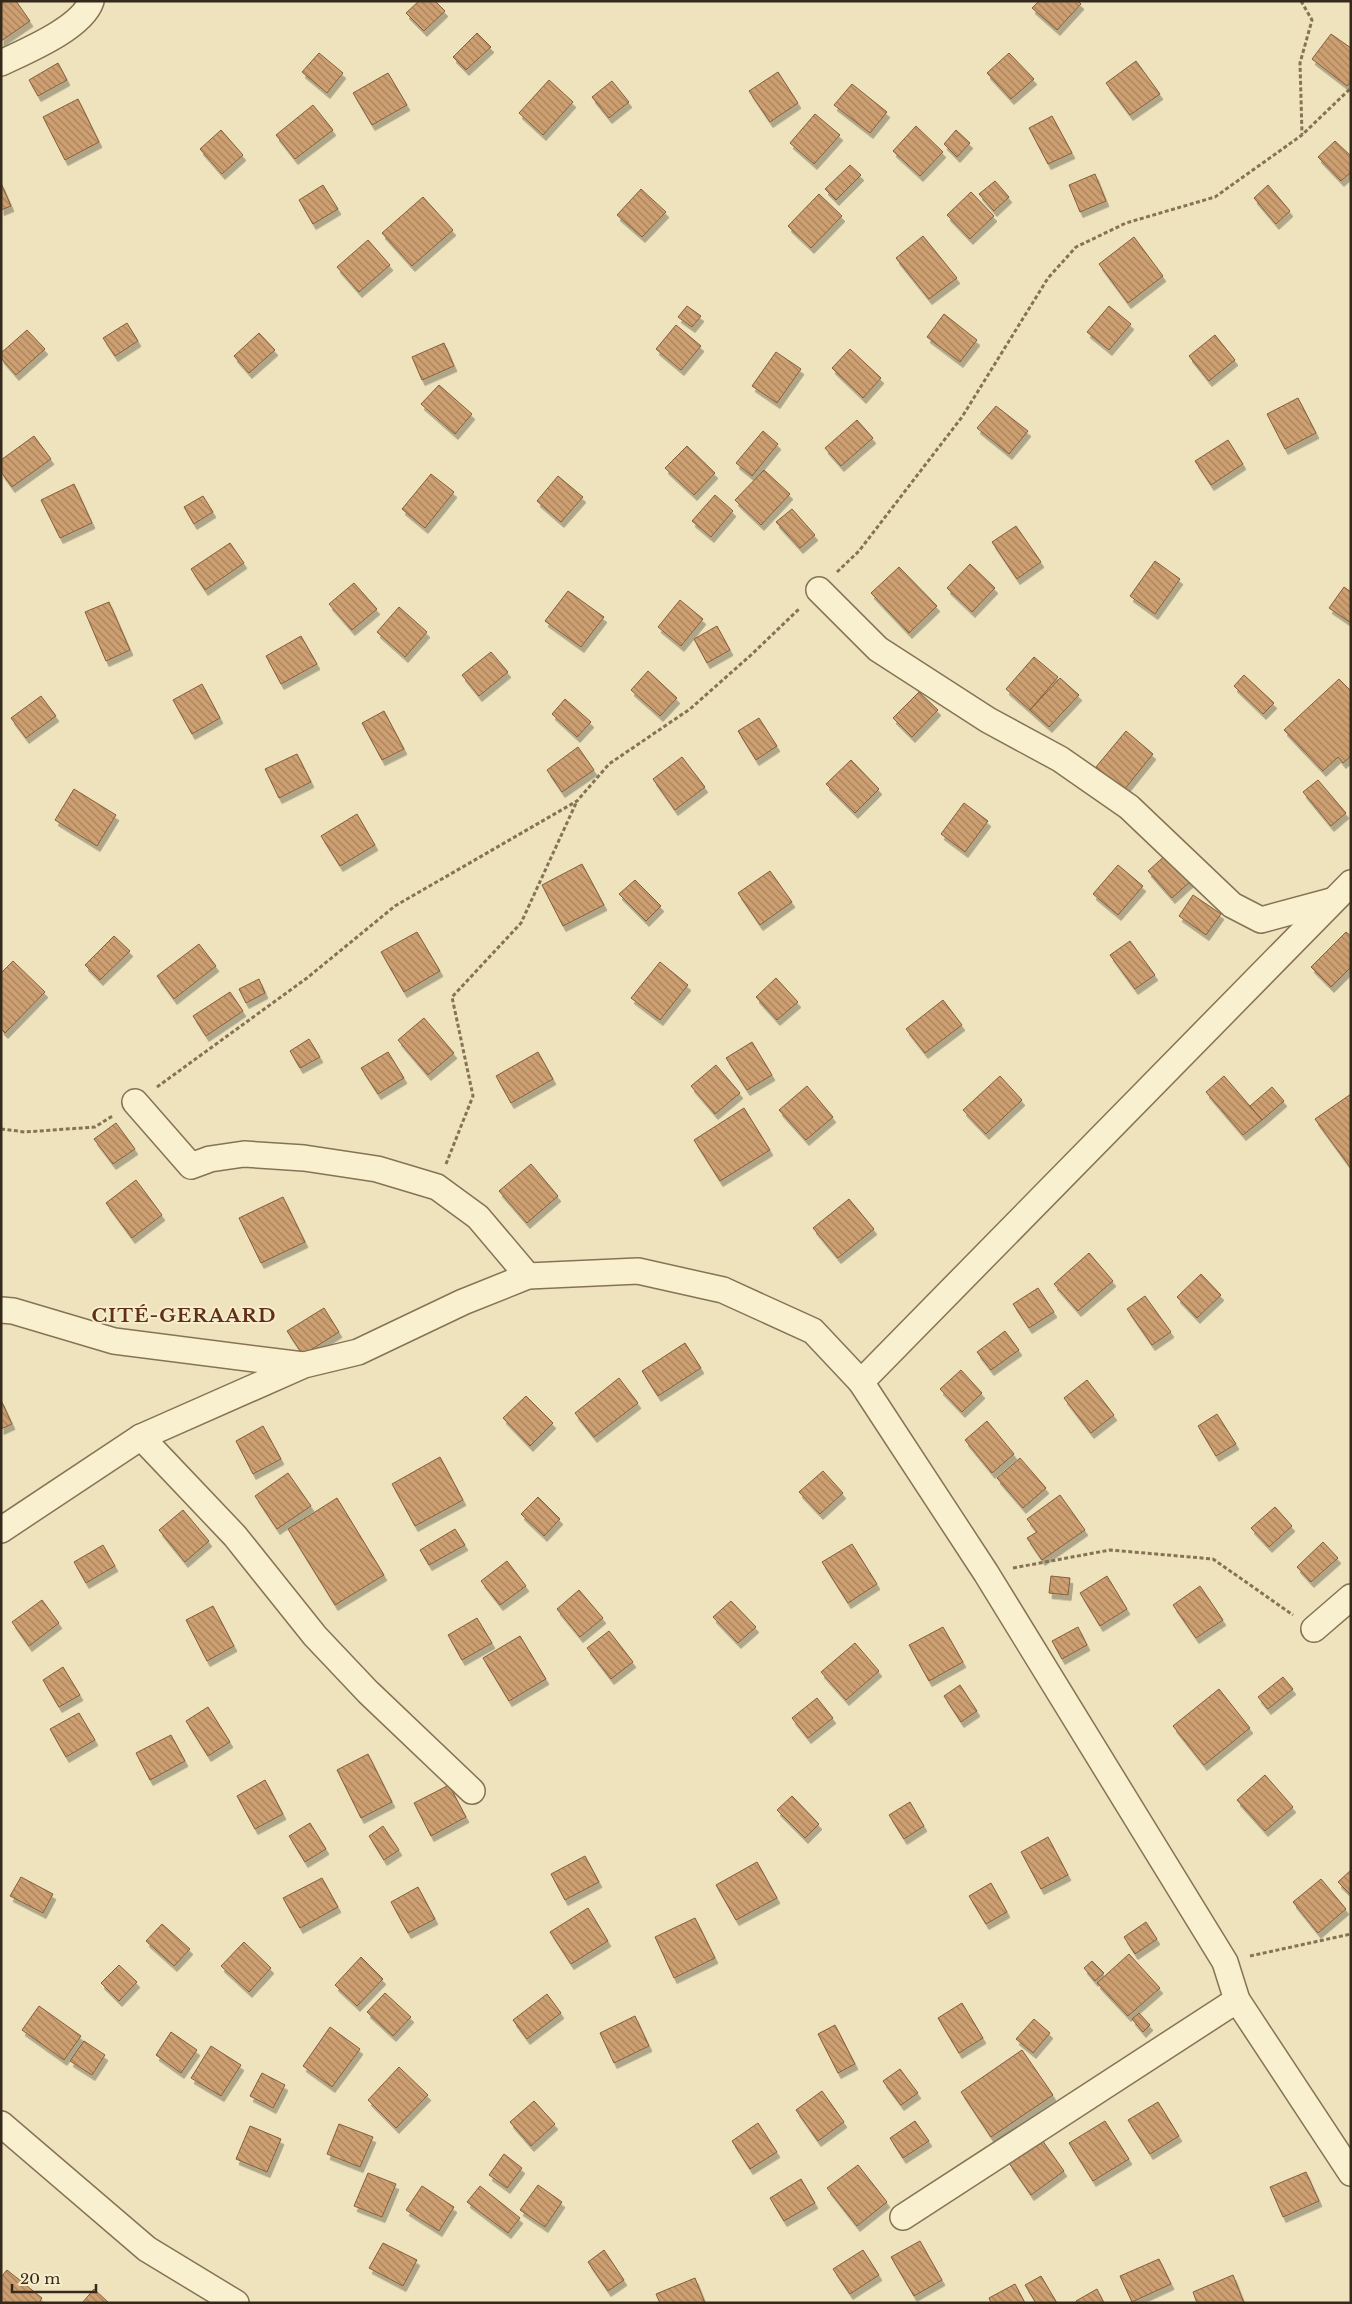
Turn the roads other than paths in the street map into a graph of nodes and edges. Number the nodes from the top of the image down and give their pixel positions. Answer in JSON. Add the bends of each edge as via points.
{"nodes":[{"id":1,"x":91,"y":1,"type":"edge"},
{"id":2,"x":1,"y":63,"type":"edge"},
{"id":3,"x":819,"y":590,"type":"road end"},
{"id":4,"x":1351,"y":883,"type":"edge"},
{"id":5,"x":1333,"y":900,"type":"junction"},
{"id":6,"x":135,"y":1102,"type":"road end"},
{"id":7,"x":528,"y":1276,"type":"junction"},
{"id":8,"x":1,"y":1310,"type":"edge"},
{"id":9,"x":304,"y":1366,"type":"junction"},
{"id":10,"x":861,"y":1382,"type":"junction"},
{"id":11,"x":141,"y":1437,"type":"junction"},
{"id":12,"x":1,"y":1530,"type":"edge"},
{"id":13,"x":1351,"y":1597,"type":"edge"},
{"id":14,"x":1314,"y":1629,"type":"road end"},
{"id":15,"x":472,"y":1791,"type":"dead end"},
{"id":16,"x":1237,"y":2000,"type":"junction"},
{"id":17,"x":1,"y":2124,"type":"edge"},
{"id":18,"x":1351,"y":2173,"type":"edge"},
{"id":19,"x":903,"y":2217,"type":"dead end"},
{"id":20,"x":236,"y":2303,"type":"edge"}],
"edges":[{"from":1,"to":2,"type":"street","via":[[88,9],[56,36]]},
{"from":3,"to":5,"type":"street","via":[[878,649],[988,720],[1060,760],[1129,807],[1232,905],[1261,920]]},
{"from":4,"to":5,"type":"street"},
{"from":5,"to":10,"type":"street"},
{"from":6,"to":7,"type":"street","via":[[191,1166],[210,1159],[244,1154],[304,1158],[377,1169],[437,1187],[478,1217]]},
{"from":7,"to":9,"type":"street","via":[[463,1302],[358,1352]]},
{"from":7,"to":10,"type":"street","via":[[638,1271],[722,1290],[813,1331]]},
{"from":8,"to":9,"type":"street","via":[[114,1342]]},
{"from":9,"to":11,"type":"street"},
{"from":10,"to":16,"type":"street","via":[[986,1573],[1225,1962]]},
{"from":11,"to":12,"type":"street"},
{"from":11,"to":15,"type":"street","via":[[234,1536],[328,1650]]},
{"from":13,"to":14,"type":"street"},
{"from":16,"to":18,"type":"street"},
{"from":16,"to":19,"type":"street"},
{"from":17,"to":20,"type":"street","via":[[147,2249]]}]}
